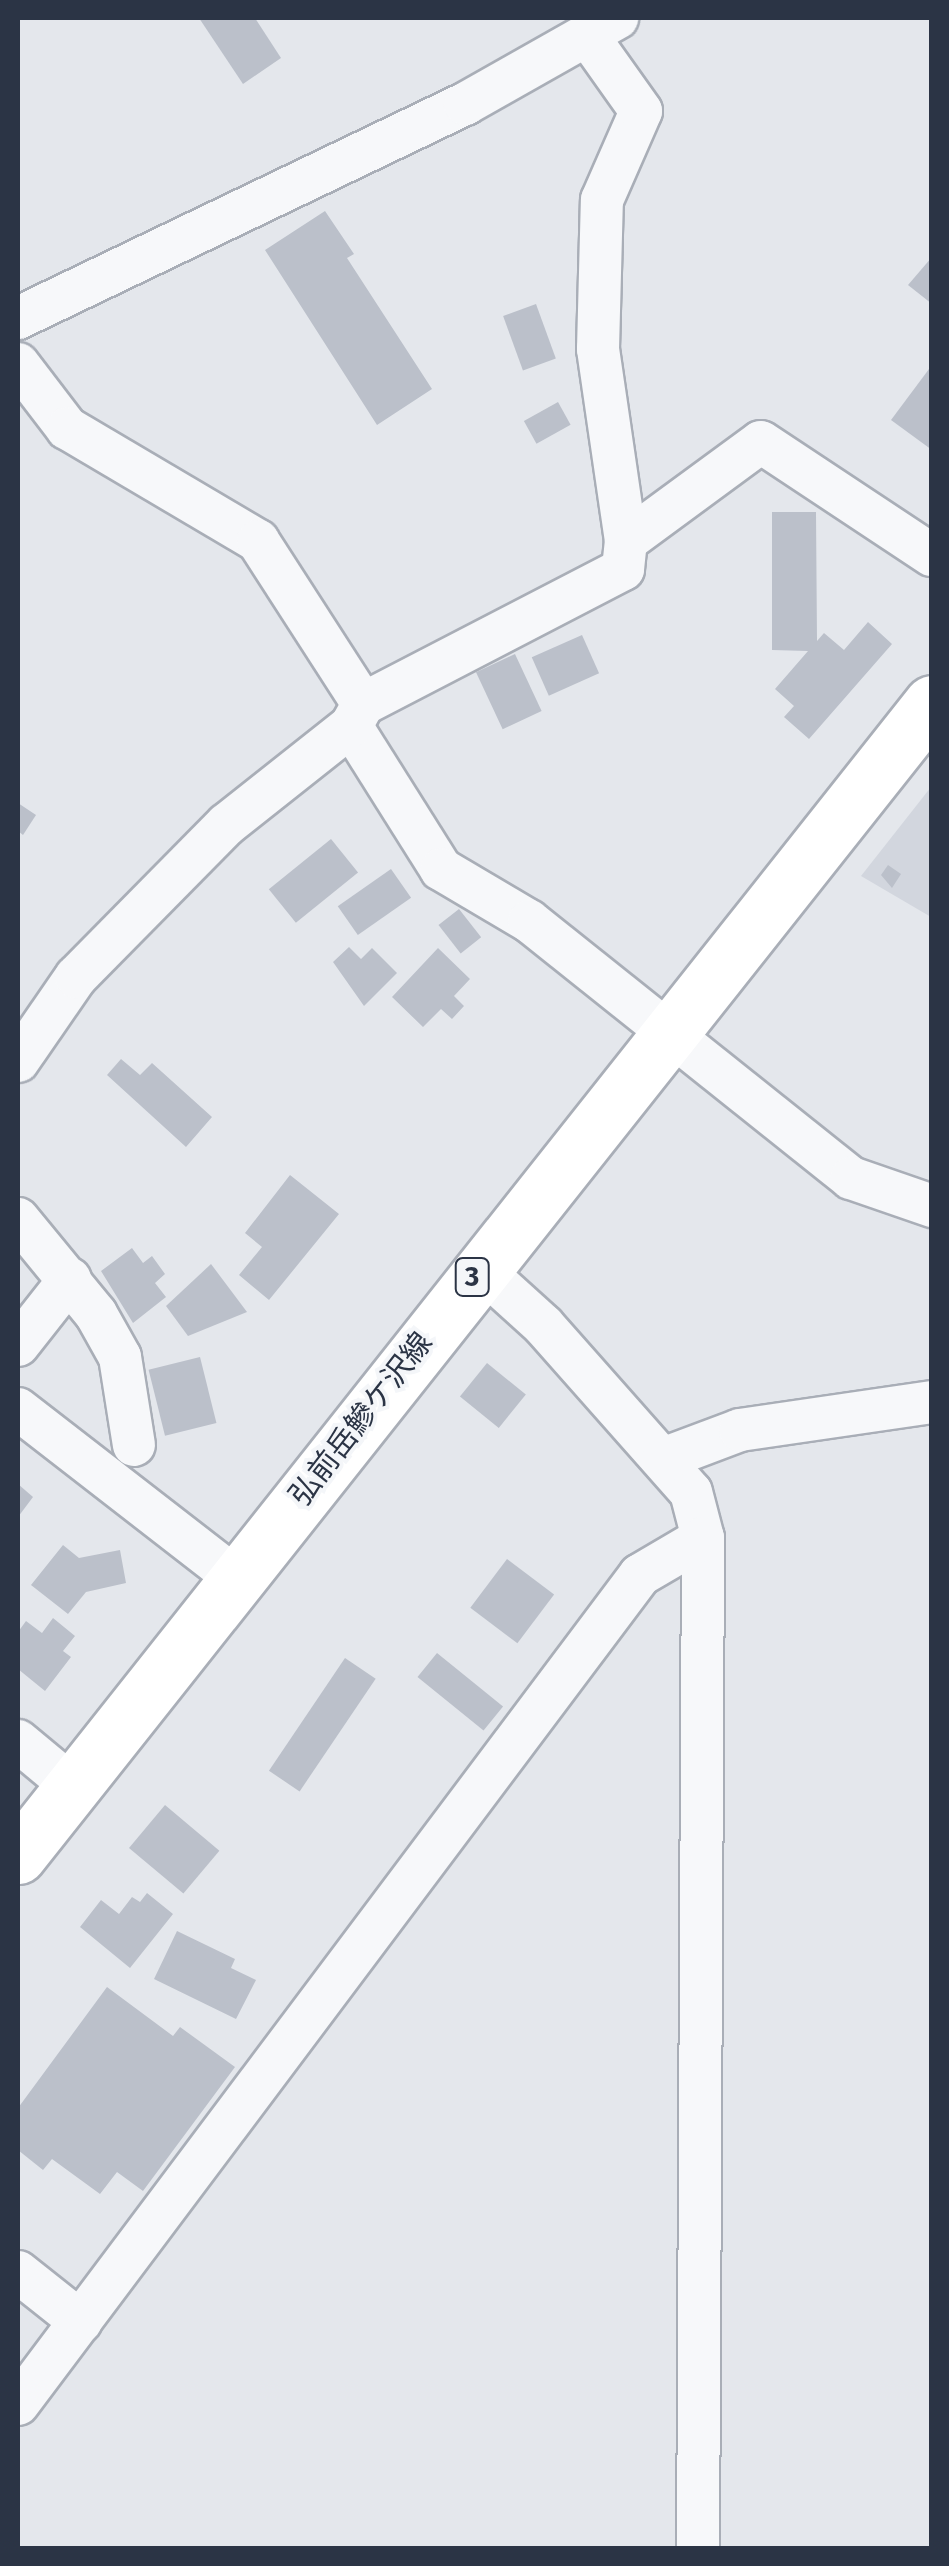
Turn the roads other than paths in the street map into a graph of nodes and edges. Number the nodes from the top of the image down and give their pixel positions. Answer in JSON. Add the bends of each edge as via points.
{"nodes":[{"id":1,"x":602,"y":26,"type":"edge"},
{"id":2,"x":18,"y":318,"type":"edge"},
{"id":3,"x":18,"y":364,"type":"edge"},
{"id":4,"x":626,"y":541,"type":"junction"},
{"id":5,"x":932,"y":555,"type":"edge"},
{"id":6,"x":932,"y":703,"type":"edge"},
{"id":7,"x":357,"y":715,"type":"junction"},
{"id":8,"x":669,"y":1027,"type":"junction"},
{"id":9,"x":18,"y":1060,"type":"edge"},
{"id":10,"x":932,"y":1206,"type":"edge"},
{"id":11,"x":18,"y":1218,"type":"edge"},
{"id":12,"x":480,"y":1268,"type":"junction"},
{"id":13,"x":70,"y":1279,"type":"junction"},
{"id":14,"x":18,"y":1345,"type":"edge"},
{"id":15,"x":932,"y":1402,"type":"edge"},
{"id":16,"x":18,"y":1409,"type":"edge"},
{"id":17,"x":134,"y":1445,"type":"dead end"},
{"id":18,"x":664,"y":1459,"type":"junction"},
{"id":19,"x":703,"y":1538,"type":"junction"},
{"id":20,"x":236,"y":1578,"type":"junction"},
{"id":21,"x":18,"y":1741,"type":"edge"},
{"id":22,"x":72,"y":1786,"type":"junction"},
{"id":23,"x":18,"y":1856,"type":"edge"},
{"id":24,"x":18,"y":2272,"type":"edge"},
{"id":25,"x":81,"y":2322,"type":"junction"},
{"id":26,"x":18,"y":2404,"type":"edge"},
{"id":27,"x":698,"y":2548,"type":"edge"}],
"edges":[{"from":1,"to":2,"type":"street","via":[[465,104]]},
{"from":1,"to":4,"type":"street","via":[[641,111],[602,200],[598,349]]},
{"from":3,"to":7,"type":"street","via":[[68,428],[258,541]]},
{"from":4,"to":5,"type":"street","via":[[761,442]]},
{"from":4,"to":7,"type":"street","via":[[622,569]]},
{"from":6,"to":8,"type":"main road","name":"弘前岳鰺ケ沢線","number":"3"},
{"from":7,"to":8,"type":"street","via":[[441,869],[528,920]]},
{"from":7,"to":9,"type":"street","via":[[226,825],[76,978]]},
{"from":8,"to":10,"type":"street","via":[[851,1178]]},
{"from":8,"to":12,"type":"main road","name":"弘前岳鰺ケ沢線","number":"3"},
{"from":11,"to":13,"type":"street"},
{"from":12,"to":18,"type":"street","via":[[543,1325]]},
{"from":12,"to":20,"type":"main road","name":"弘前岳鰺ケ沢線","number":"3"},
{"from":13,"to":14,"type":"street"},
{"from":13,"to":17,"type":"street","via":[[120,1357]]},
{"from":15,"to":18,"type":"street","via":[[740,1430]]},
{"from":16,"to":20,"type":"street"},
{"from":18,"to":19,"type":"street","via":[[691,1492]]},
{"from":19,"to":25,"type":"street","via":[[640,1575]]},
{"from":19,"to":27,"type":"street"},
{"from":20,"to":22,"type":"main road","name":"弘前岳鰺ケ沢線","number":"3"},
{"from":21,"to":22,"type":"street"},
{"from":22,"to":23,"type":"main road","name":"弘前岳鰺ケ沢線","number":"3"},
{"from":24,"to":25,"type":"street"},
{"from":25,"to":26,"type":"street"}]}
